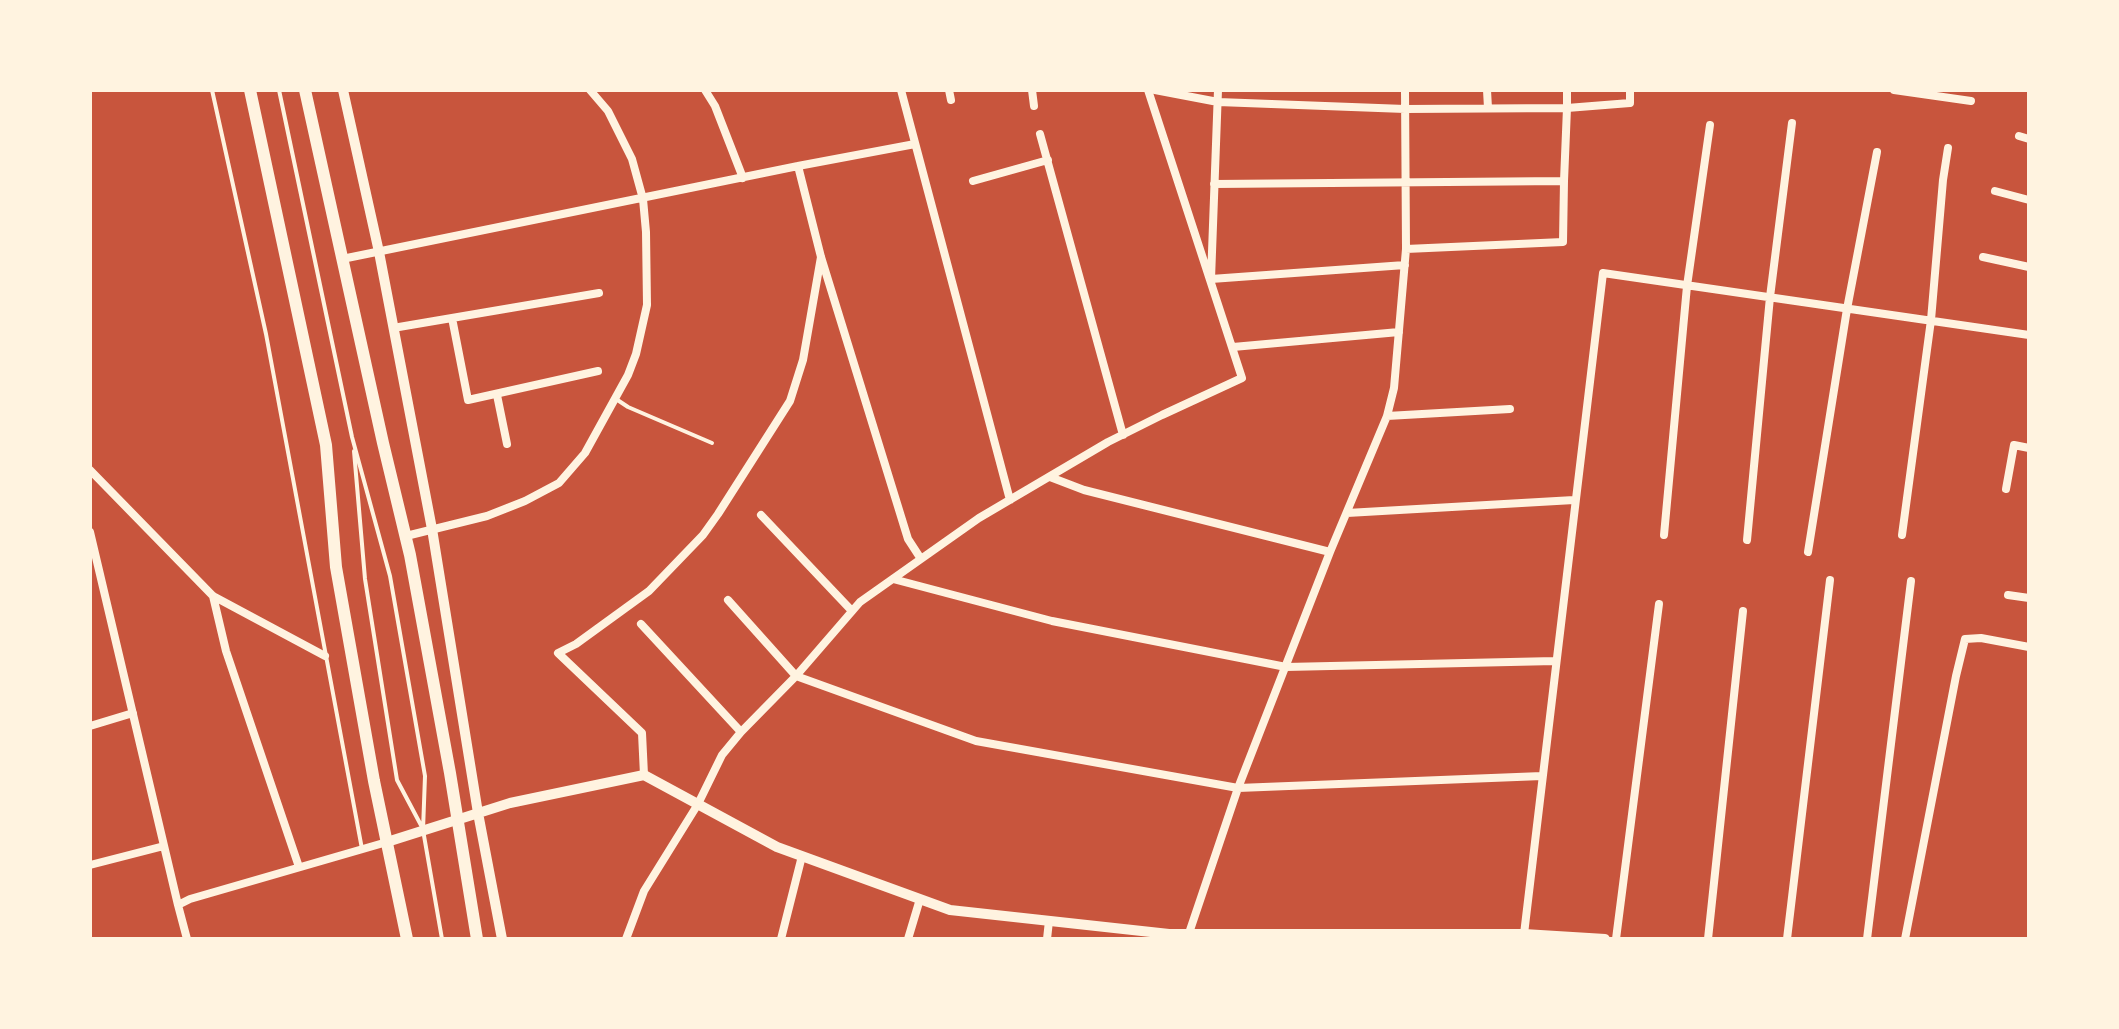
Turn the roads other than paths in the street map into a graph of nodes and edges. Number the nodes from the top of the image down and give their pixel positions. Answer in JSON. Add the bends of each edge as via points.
{"nodes":[{"id":1,"x":212,"y":90,"type":"edge"},
{"id":2,"x":250,"y":90,"type":"edge"},
{"id":3,"x":279,"y":90,"type":"edge"},
{"id":4,"x":305,"y":90,"type":"edge"},
{"id":5,"x":343,"y":90,"type":"edge"},
{"id":6,"x":590,"y":90,"type":"edge"},
{"id":7,"x":705,"y":90,"type":"edge"},
{"id":8,"x":901,"y":90,"type":"edge"},
{"id":9,"x":949,"y":90,"type":"edge"},
{"id":10,"x":1032,"y":90,"type":"edge"},
{"id":11,"x":1148,"y":90,"type":"edge"},
{"id":12,"x":1155,"y":90,"type":"edge"},
{"id":13,"x":1218,"y":90,"type":"edge"},
{"id":14,"x":1405,"y":90,"type":"edge"},
{"id":15,"x":1487,"y":90,"type":"edge"},
{"id":16,"x":1567,"y":90,"type":"edge"},
{"id":17,"x":1630,"y":90,"type":"edge"},
{"id":18,"x":1894,"y":90,"type":"edge"},
{"id":19,"x":951,"y":100,"type":"dead end"},
{"id":20,"x":1971,"y":101,"type":"dead end"},
{"id":21,"x":1218,"y":102,"type":"junction"},
{"id":22,"x":1034,"y":106,"type":"dead end"},
{"id":23,"x":1488,"y":108,"type":"junction"},
{"id":24,"x":1567,"y":108,"type":"junction"},
{"id":25,"x":1405,"y":109,"type":"junction"},
{"id":26,"x":1792,"y":123,"type":"dead end"},
{"id":27,"x":1710,"y":125,"type":"dead end"},
{"id":28,"x":1040,"y":134,"type":"dead end"},
{"id":29,"x":2019,"y":136,"type":"dead end"},
{"id":30,"x":2029,"y":139,"type":"edge"},
{"id":31,"x":915,"y":144,"type":"junction"},
{"id":32,"x":1948,"y":148,"type":"dead end"},
{"id":33,"x":1877,"y":152,"type":"dead end"},
{"id":34,"x":1048,"y":160,"type":"junction"},
{"id":35,"x":798,"y":166,"type":"junction"},
{"id":36,"x":743,"y":178,"type":"junction"},
{"id":37,"x":973,"y":181,"type":"dead end"},
{"id":38,"x":1564,"y":181,"type":"junction"},
{"id":39,"x":1406,"y":182,"type":"junction"},
{"id":40,"x":1214,"y":184,"type":"junction"},
{"id":41,"x":1995,"y":191,"type":"dead end"},
{"id":42,"x":643,"y":199,"type":"junction"},
{"id":43,"x":2029,"y":200,"type":"edge"},
{"id":44,"x":1406,"y":249,"type":"junction"},
{"id":45,"x":379,"y":252,"type":"junction"},
{"id":46,"x":821,"y":257,"type":"junction"},
{"id":47,"x":1983,"y":257,"type":"dead end"},
{"id":48,"x":342,"y":259,"type":"junction"},
{"id":49,"x":1405,"y":265,"type":"junction"},
{"id":50,"x":2029,"y":267,"type":"edge"},
{"id":51,"x":1211,"y":279,"type":"junction"},
{"id":52,"x":1687,"y":286,"type":"junction"},
{"id":53,"x":599,"y":293,"type":"dead end"},
{"id":54,"x":1770,"y":297,"type":"junction"},
{"id":55,"x":1847,"y":309,"type":"junction"},
{"id":56,"x":452,"y":318,"type":"junction"},
{"id":57,"x":1931,"y":320,"type":"junction"},
{"id":58,"x":393,"y":328,"type":"junction"},
{"id":59,"x":1399,"y":332,"type":"junction"},
{"id":60,"x":2029,"y":335,"type":"edge"},
{"id":61,"x":1233,"y":347,"type":"junction"},
{"id":62,"x":598,"y":371,"type":"dead end"},
{"id":63,"x":497,"y":395,"type":"junction"},
{"id":64,"x":616,"y":399,"type":"junction"},
{"id":65,"x":1510,"y":409,"type":"dead end"},
{"id":66,"x":1387,"y":416,"type":"junction"},
{"id":67,"x":1123,"y":435,"type":"junction"},
{"id":68,"x":352,"y":437,"type":"junction"},
{"id":69,"x":712,"y":443,"type":"dead end"},
{"id":70,"x":507,"y":444,"type":"dead end"},
{"id":71,"x":2029,"y":448,"type":"edge"},
{"id":72,"x":90,"y":470,"type":"edge"},
{"id":73,"x":1050,"y":477,"type":"junction"},
{"id":74,"x":2006,"y":489,"type":"dead end"},
{"id":75,"x":1010,"y":500,"type":"junction"},
{"id":76,"x":1574,"y":500,"type":"junction"},
{"id":77,"x":1347,"y":513,"type":"junction"},
{"id":78,"x":761,"y":515,"type":"dead end"},
{"id":79,"x":432,"y":529,"type":"junction"},
{"id":80,"x":90,"y":532,"type":"edge"},
{"id":81,"x":1664,"y":535,"type":"dead end"},
{"id":82,"x":1902,"y":535,"type":"dead end"},
{"id":83,"x":406,"y":536,"type":"junction"},
{"id":84,"x":1747,"y":540,"type":"dead end"},
{"id":85,"x":1330,"y":552,"type":"junction"},
{"id":86,"x":1808,"y":552,"type":"dead end"},
{"id":87,"x":921,"y":559,"type":"junction"},
{"id":88,"x":100,"y":575,"type":"junction"},
{"id":89,"x":90,"y":578,"type":"edge"},
{"id":90,"x":893,"y":579,"type":"junction"},
{"id":91,"x":1830,"y":580,"type":"dead end"},
{"id":92,"x":1911,"y":581,"type":"dead end"},
{"id":93,"x":2008,"y":595,"type":"dead end"},
{"id":94,"x":213,"y":596,"type":"junction"},
{"id":95,"x":2029,"y":598,"type":"edge"},
{"id":96,"x":728,"y":600,"type":"dead end"},
{"id":97,"x":1659,"y":604,"type":"dead end"},
{"id":98,"x":852,"y":611,"type":"junction"},
{"id":99,"x":1743,"y":611,"type":"dead end"},
{"id":100,"x":641,"y":624,"type":"dead end"},
{"id":101,"x":2029,"y":647,"type":"edge"},
{"id":102,"x":325,"y":656,"type":"junction"},
{"id":103,"x":1555,"y":661,"type":"junction"},
{"id":104,"x":1286,"y":667,"type":"junction"},
{"id":105,"x":796,"y":676,"type":"junction"},
{"id":106,"x":133,"y":713,"type":"junction"},
{"id":107,"x":90,"y":726,"type":"edge"},
{"id":108,"x":741,"y":732,"type":"junction"},
{"id":109,"x":644,"y":775,"type":"junction"},
{"id":110,"x":1542,"y":776,"type":"junction"},
{"id":111,"x":1238,"y":788,"type":"junction"},
{"id":112,"x":698,"y":804,"type":"junction"},
{"id":113,"x":478,"y":813,"type":"junction"},
{"id":114,"x":458,"y":820,"type":"junction"},
{"id":115,"x":423,"y":830,"type":"junction"},
{"id":116,"x":387,"y":842,"type":"junction"},
{"id":117,"x":164,"y":846,"type":"junction"},
{"id":118,"x":362,"y":849,"type":"junction"},
{"id":119,"x":802,"y":856,"type":"junction"},
{"id":120,"x":90,"y":865,"type":"edge"},
{"id":121,"x":299,"y":867,"type":"junction"},
{"id":122,"x":920,"y":899,"type":"junction"},
{"id":123,"x":178,"y":905,"type":"junction"},
{"id":124,"x":1049,"y":921,"type":"junction"},
{"id":125,"x":1524,"y":934,"type":"junction"},
{"id":126,"x":1188,"y":936,"type":"edge"},
{"id":127,"x":1547,"y":937,"type":"edge"},
{"id":128,"x":187,"y":939,"type":"edge"},
{"id":129,"x":407,"y":939,"type":"edge"},
{"id":130,"x":442,"y":939,"type":"edge"},
{"id":131,"x":477,"y":939,"type":"edge"},
{"id":132,"x":502,"y":939,"type":"edge"},
{"id":133,"x":626,"y":939,"type":"edge"},
{"id":134,"x":781,"y":939,"type":"edge"},
{"id":135,"x":908,"y":939,"type":"edge"},
{"id":136,"x":1047,"y":939,"type":"edge"},
{"id":137,"x":1605,"y":939,"type":"edge"},
{"id":138,"x":1616,"y":939,"type":"edge"},
{"id":139,"x":1708,"y":939,"type":"edge"},
{"id":140,"x":1787,"y":939,"type":"edge"},
{"id":141,"x":1867,"y":939,"type":"edge"},
{"id":142,"x":1905,"y":939,"type":"edge"}],
"edges":[{"from":1,"to":102,"type":"lane","via":[[266,334]]},
{"from":2,"to":116,"type":"main road","via":[[326,445],[336,567]]},
{"from":3,"to":68,"type":"lane"},
{"from":4,"to":48,"type":"main road"},
{"from":5,"to":45,"type":"street"},
{"from":6,"to":42,"type":"street","via":[[608,111],[632,159]]},
{"from":7,"to":36,"type":"street"},
{"from":8,"to":31,"type":"street"},
{"from":9,"to":19,"type":"street"},
{"from":10,"to":22,"type":"street"},
{"from":11,"to":51,"type":"street"},
{"from":12,"to":21,"type":"street"},
{"from":13,"to":21,"type":"street"},
{"from":14,"to":25,"type":"street"},
{"from":15,"to":23,"type":"street"},
{"from":16,"to":24,"type":"street"},
{"from":17,"to":24,"type":"street","via":[[1630,103]]},
{"from":18,"to":20,"type":"street"},
{"from":21,"to":25,"type":"street"},
{"from":21,"to":40,"type":"street"},
{"from":23,"to":24,"type":"street"},
{"from":23,"to":25,"type":"street"},
{"from":24,"to":38,"type":"street"},
{"from":25,"to":39,"type":"street"},
{"from":26,"to":54,"type":"street"},
{"from":27,"to":52,"type":"street"},
{"from":28,"to":34,"type":"street"},
{"from":29,"to":30,"type":"street"},
{"from":31,"to":35,"type":"street"},
{"from":31,"to":75,"type":"street"},
{"from":32,"to":57,"type":"street"},
{"from":33,"to":55,"type":"street"},
{"from":34,"to":37,"type":"street"},
{"from":34,"to":67,"type":"street"},
{"from":35,"to":36,"type":"street"},
{"from":35,"to":46,"type":"street"},
{"from":36,"to":42,"type":"street"},
{"from":38,"to":39,"type":"street"},
{"from":38,"to":44,"type":"street","via":[[1563,242]]},
{"from":39,"to":40,"type":"street"},
{"from":39,"to":44,"type":"street"},
{"from":40,"to":51,"type":"street"},
{"from":41,"to":43,"type":"street"},
{"from":42,"to":45,"type":"street"},
{"from":42,"to":64,"type":"street","via":[[647,305],[636,354]]},
{"from":44,"to":49,"type":"street"},
{"from":45,"to":48,"type":"street"},
{"from":45,"to":58,"type":"street"},
{"from":46,"to":87,"type":"street","via":[[908,539]]},
{"from":46,"to":109,"type":"street","via":[[803,360],[790,401],[718,514],[649,591],[558,653],[642,733]]},
{"from":47,"to":50,"type":"street"},
{"from":48,"to":83,"type":"main road"},
{"from":49,"to":51,"type":"street"},
{"from":49,"to":59,"type":"street"},
{"from":51,"to":61,"type":"street"},
{"from":52,"to":54,"type":"street"},
{"from":52,"to":76,"type":"street","via":[[1603,273]]},
{"from":52,"to":81,"type":"street"},
{"from":53,"to":56,"type":"street"},
{"from":54,"to":55,"type":"street"},
{"from":54,"to":84,"type":"street"},
{"from":55,"to":57,"type":"street"},
{"from":55,"to":86,"type":"street"},
{"from":56,"to":58,"type":"street"},
{"from":56,"to":63,"type":"street","via":[[468,400]]},
{"from":57,"to":60,"type":"street"},
{"from":57,"to":82,"type":"street"},
{"from":58,"to":79,"type":"street"},
{"from":59,"to":61,"type":"street"},
{"from":59,"to":66,"type":"street"},
{"from":61,"to":67,"type":"street","via":[[1242,378]]},
{"from":62,"to":63,"type":"street"},
{"from":63,"to":70,"type":"street"},
{"from":64,"to":69,"type":"lane"},
{"from":64,"to":79,"type":"street","via":[[585,453],[559,483],[487,516]]},
{"from":65,"to":66,"type":"street"},
{"from":66,"to":77,"type":"street"},
{"from":67,"to":73,"type":"street"},
{"from":68,"to":115,"type":"lane","via":[[390,576],[425,776]]},
{"from":68,"to":115,"type":"lane","via":[[365,579],[397,780]]},
{"from":71,"to":74,"type":"street","via":[[2014,445]]},
{"from":72,"to":94,"type":"street"},
{"from":73,"to":75,"type":"street"},
{"from":73,"to":85,"type":"street"},
{"from":75,"to":87,"type":"street"},
{"from":76,"to":77,"type":"street"},
{"from":76,"to":103,"type":"street"},
{"from":77,"to":85,"type":"street"},
{"from":78,"to":98,"type":"street"},
{"from":79,"to":83,"type":"street"},
{"from":79,"to":113,"type":"street"},
{"from":80,"to":88,"type":"street"},
{"from":83,"to":114,"type":"main road"},
{"from":85,"to":104,"type":"street"},
{"from":87,"to":90,"type":"street"},
{"from":88,"to":89,"type":"street"},
{"from":88,"to":106,"type":"street"},
{"from":90,"to":98,"type":"street"},
{"from":90,"to":104,"type":"street","via":[[1052,621]]},
{"from":91,"to":140,"type":"street"},
{"from":92,"to":141,"type":"street"},
{"from":93,"to":95,"type":"street"},
{"from":94,"to":102,"type":"street"},
{"from":94,"to":121,"type":"street","via":[[226,651]]},
{"from":96,"to":105,"type":"street"},
{"from":97,"to":138,"type":"street"},
{"from":98,"to":105,"type":"street"},
{"from":99,"to":139,"type":"street"},
{"from":100,"to":108,"type":"street"},
{"from":101,"to":142,"type":"street","via":[[1965,639]]},
{"from":102,"to":118,"type":"lane"},
{"from":103,"to":104,"type":"street"},
{"from":103,"to":110,"type":"street"},
{"from":104,"to":111,"type":"street"},
{"from":105,"to":108,"type":"street"},
{"from":105,"to":111,"type":"street","via":[[976,741]]},
{"from":106,"to":107,"type":"street"},
{"from":106,"to":117,"type":"street"},
{"from":108,"to":112,"type":"street","via":[[722,755]]},
{"from":109,"to":112,"type":"street"},
{"from":109,"to":113,"type":"street"},
{"from":110,"to":111,"type":"street"},
{"from":110,"to":125,"type":"street"},
{"from":111,"to":126,"type":"street"},
{"from":112,"to":119,"type":"street"},
{"from":112,"to":133,"type":"street","via":[[644,891]]},
{"from":113,"to":114,"type":"street"},
{"from":113,"to":132,"type":"street"},
{"from":114,"to":115,"type":"street"},
{"from":114,"to":131,"type":"main road"},
{"from":115,"to":116,"type":"street"},
{"from":115,"to":130,"type":"lane"},
{"from":116,"to":118,"type":"street"},
{"from":116,"to":129,"type":"main road"},
{"from":117,"to":120,"type":"street"},
{"from":117,"to":123,"type":"street"},
{"from":118,"to":121,"type":"street"},
{"from":119,"to":122,"type":"street"},
{"from":119,"to":134,"type":"street"},
{"from":121,"to":123,"type":"street"},
{"from":122,"to":124,"type":"street","via":[[950,910]]},
{"from":122,"to":135,"type":"street"},
{"from":123,"to":128,"type":"street"},
{"from":124,"to":126,"type":"street"},
{"from":124,"to":136,"type":"street"},
{"from":125,"to":126,"type":"street"},
{"from":125,"to":127,"type":"street"},
{"from":127,"to":137,"type":"street"}]}
